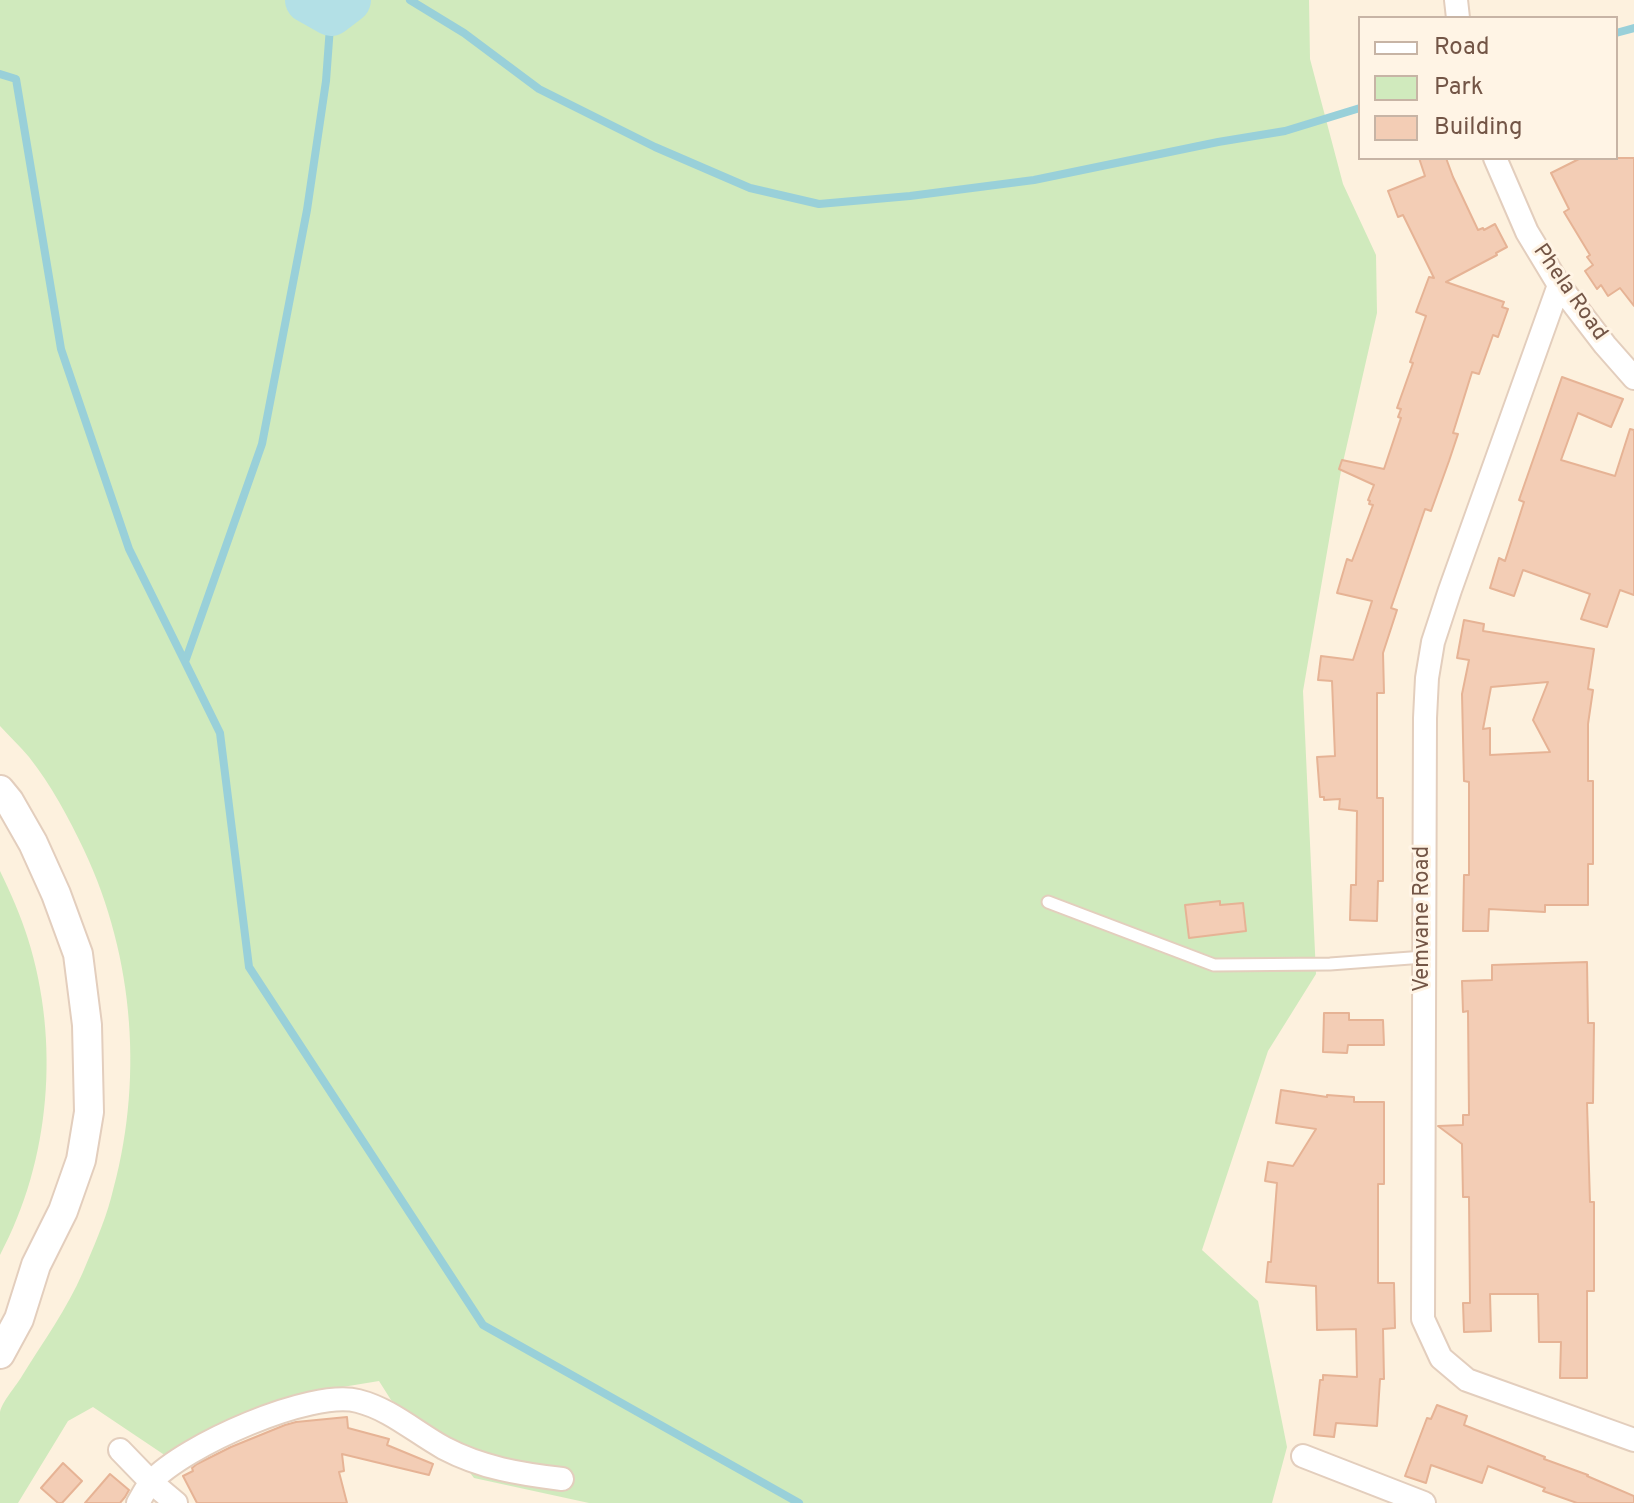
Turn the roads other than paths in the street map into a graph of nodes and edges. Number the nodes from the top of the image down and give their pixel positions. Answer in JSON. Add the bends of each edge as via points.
{"nodes":[{"id":1,"x":1496,"y":160,"type":"edge"},
{"id":2,"x":1559,"y":285,"type":"junction"},
{"id":3,"x":1634,"y":378,"type":"edge"},
{"id":4,"x":3,"y":799,"type":"edge"},
{"id":5,"x":1048,"y":902,"type":"dead end"},
{"id":6,"x":1424,"y":957,"type":"junction"},
{"id":7,"x":36,"y":1265,"type":"junction"},
{"id":8,"x":0,"y":1310,"type":"edge"},
{"id":9,"x":0,"y":1354,"type":"edge"},
{"id":10,"x":1634,"y":1440,"type":"edge"},
{"id":11,"x":120,"y":1450,"type":"dead end"},
{"id":12,"x":1303,"y":1456,"type":"dead end"},
{"id":13,"x":562,"y":1479,"type":"dead end"},
{"id":14,"x":151,"y":1482,"type":"junction"},
{"id":15,"x":138,"y":1503,"type":"edge"},
{"id":16,"x":176,"y":1503,"type":"edge"},
{"id":17,"x":1424,"y":1503,"type":"edge"}],
"edges":[{"from":1,"to":2,"type":"street","name":"Phela Road","via":[[1527,232]]},
{"from":2,"to":3,"type":"street","name":"Phela Road"},
{"from":2,"to":6,"type":"street","name":"Vemvane Road","via":[[1433,642],[1425,718]]},
{"from":4,"to":7,"type":"street","via":[[33,843],[56,894],[78,954],[87,1025],[89,1112],[81,1160]]},
{"from":5,"to":6,"type":"lane","via":[[1214,965]]},
{"from":6,"to":10,"type":"street","name":"Vemvane Road","via":[[1423,1319],[1435,1347],[1467,1380]]},
{"from":7,"to":8,"type":"street"},
{"from":7,"to":9,"type":"street","via":[[19,1319]]},
{"from":11,"to":14,"type":"street"},
{"from":12,"to":17,"type":"street"},
{"from":13,"to":14,"type":"street","via":[[486,1466],[373,1406],[331,1399],[211,1441]]},
{"from":14,"to":15,"type":"street"},
{"from":14,"to":16,"type":"street"}]}
